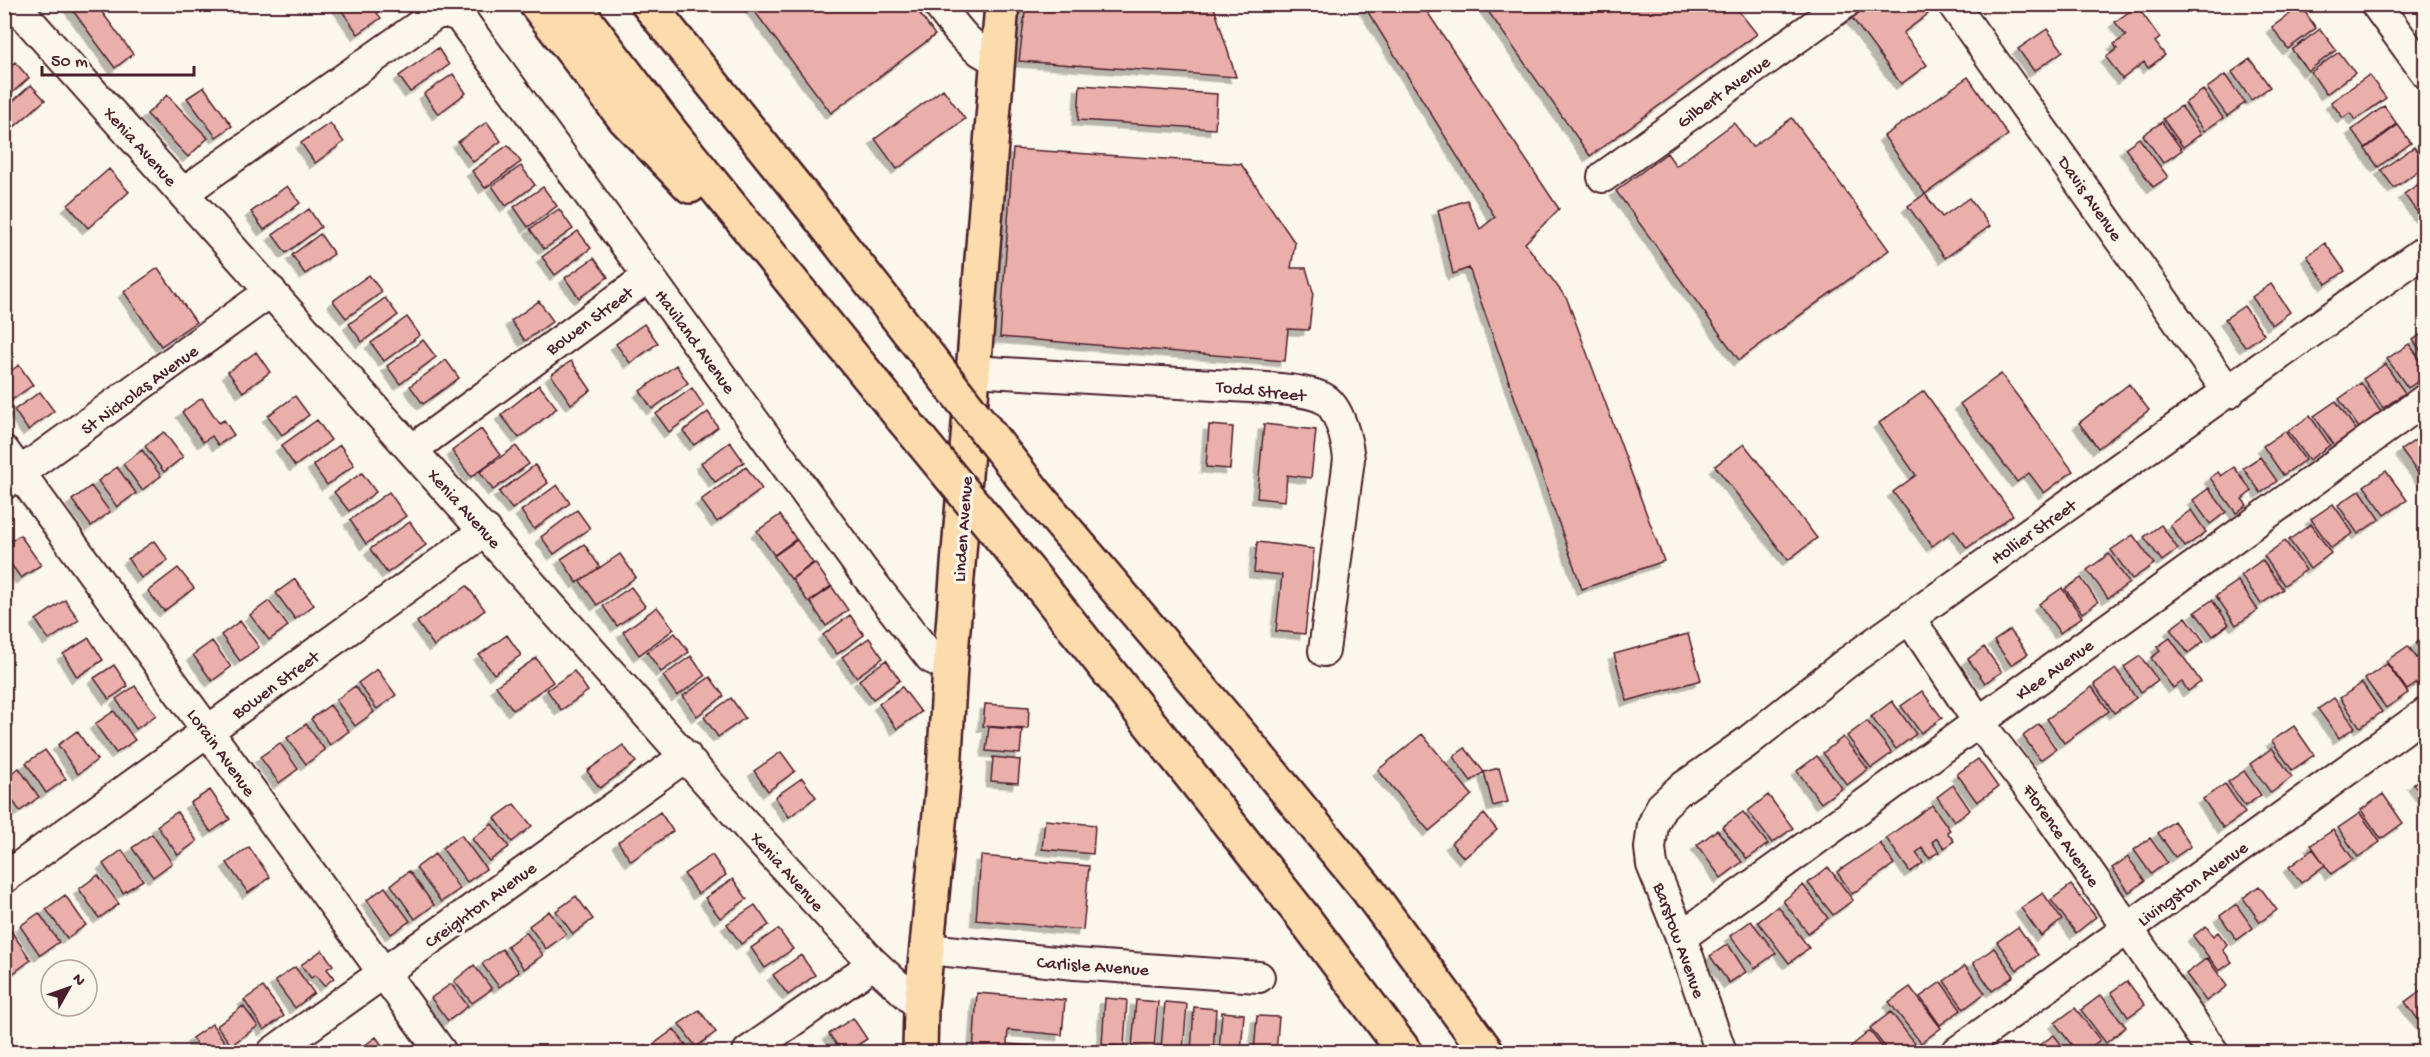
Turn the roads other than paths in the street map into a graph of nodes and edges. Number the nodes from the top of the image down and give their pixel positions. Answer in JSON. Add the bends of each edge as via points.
{"nodes":[{"id":1,"x":14,"y":4,"type":"edge"},
{"id":2,"x":536,"y":4,"type":"edge"},
{"id":3,"x":573,"y":4,"type":"edge"},
{"id":4,"x":648,"y":4,"type":"edge"},
{"id":5,"x":673,"y":4,"type":"edge"},
{"id":6,"x":938,"y":4,"type":"edge"},
{"id":7,"x":1002,"y":4,"type":"edge"},
{"id":8,"x":1844,"y":4,"type":"edge"},
{"id":9,"x":1953,"y":4,"type":"edge"},
{"id":10,"x":2376,"y":4,"type":"edge"},
{"id":11,"x":998,"y":60,"type":"junction"},
{"id":12,"x":2426,"y":73,"type":"edge"},
{"id":13,"x":1603,"y":177,"type":"dead end"},
{"id":14,"x":183,"y":193,"type":"junction"},
{"id":15,"x":810,"y":204,"type":"junction"},
{"id":16,"x":2426,"y":250,"type":"edge"},
{"id":17,"x":649,"y":276,"type":"junction"},
{"id":18,"x":271,"y":291,"type":"junction"},
{"id":19,"x":839,"y":341,"type":"junction"},
{"id":20,"x":973,"y":372,"type":"junction"},
{"id":21,"x":2229,"y":393,"type":"junction"},
{"id":22,"x":2426,"y":399,"type":"edge"},
{"id":23,"x":413,"y":449,"type":"junction"},
{"id":24,"x":10,"y":470,"type":"edge"},
{"id":25,"x":486,"y":530,"type":"junction"},
{"id":26,"x":1911,"y":619,"type":"junction"},
{"id":27,"x":1324,"y":651,"type":"dead end"},
{"id":28,"x":950,"y":667,"type":"junction"},
{"id":29,"x":2426,"y":713,"type":"edge"},
{"id":30,"x":1980,"y":724,"type":"junction"},
{"id":31,"x":208,"y":732,"type":"junction"},
{"id":32,"x":686,"y":756,"type":"junction"},
{"id":33,"x":1653,"y":825,"type":"joint"},
{"id":34,"x":4,"y":878,"type":"edge"},
{"id":35,"x":2129,"y":929,"type":"junction"},
{"id":36,"x":1681,"y":937,"type":"junction"},
{"id":37,"x":928,"y":949,"type":"junction"},
{"id":38,"x":872,"y":962,"type":"junction"},
{"id":39,"x":383,"y":974,"type":"junction"},
{"id":40,"x":1259,"y":977,"type":"dead end"},
{"id":41,"x":921,"y":1006,"type":"junction"},
{"id":42,"x":273,"y":1053,"type":"edge"},
{"id":43,"x":441,"y":1053,"type":"edge"},
{"id":44,"x":748,"y":1053,"type":"edge"},
{"id":45,"x":920,"y":1053,"type":"edge"},
{"id":46,"x":1405,"y":1053,"type":"edge"},
{"id":47,"x":1487,"y":1053,"type":"edge"},
{"id":48,"x":1720,"y":1053,"type":"edge"},
{"id":49,"x":1957,"y":1053,"type":"edge"},
{"id":50,"x":2213,"y":1053,"type":"edge"}],
"edges":[{"from":1,"to":14,"type":"street","name":"Xenia Avenue"},
{"from":2,"to":19,"type":"main road","via":[[624,118]]},
{"from":3,"to":19,"type":"main road"},
{"from":4,"to":15,"type":"main road"},
{"from":5,"to":15,"type":"main road"},
{"from":6,"to":11,"type":"street","via":[[960,34],[988,57]]},
{"from":7,"to":11,"type":"main road","name":"Linden Avenue"},
{"from":8,"to":13,"type":"street","name":"Gilbert Avenue"},
{"from":9,"to":21,"type":"street","name":"Davis Avenue"},
{"from":10,"to":12,"type":"street"},
{"from":11,"to":20,"type":"main road","name":"Linden Avenue"},
{"from":14,"to":17,"type":"street","name":"Haviland Avenue","via":[[402,36],[437,13],[447,12],[460,17]]},
{"from":14,"to":18,"type":"street","name":"Xenia Avenue"},
{"from":15,"to":47,"type":"main road","bridge":true,"via":[[1039,498],[1367,889]]},
{"from":16,"to":21,"type":"street","name":"Hollier Street"},
{"from":17,"to":23,"type":"street","name":"Bowen Street"},
{"from":17,"to":28,"type":"street","name":"Haviland Avenue","via":[[913,637],[931,658]]},
{"from":18,"to":23,"type":"street","name":"Xenia Avenue"},
{"from":18,"to":24,"type":"street","name":"St Nicholas Avenue"},
{"from":19,"to":46,"type":"main road","bridge":true,"via":[[1040,585],[1300,913]]},
{"from":20,"to":27,"type":"street","name":"Todd Street","via":[[1248,387],[1326,399],[1347,437],[1349,459]]},
{"from":20,"to":28,"type":"main road","name":"Linden Avenue"},
{"from":21,"to":26,"type":"street","name":"Hollier Street"},
{"from":22,"to":30,"type":"street","name":"Klee Avenue"},
{"from":23,"to":25,"type":"street","name":"Xenia Avenue"},
{"from":24,"to":31,"type":"street","name":"Lorain Avenue"},
{"from":25,"to":31,"type":"street","name":"Bowen Street"},
{"from":25,"to":32,"type":"street","name":"Xenia Avenue"},
{"from":26,"to":30,"type":"street","name":"Florence Avenue"},
{"from":26,"to":33,"type":"street","name":"Hollier Street","via":[[1679,790],[1661,807]]},
{"from":28,"to":37,"type":"main road","name":"Linden Avenue"},
{"from":29,"to":35,"type":"street","name":"Livingston Avenue"},
{"from":30,"to":35,"type":"street","name":"Florence Avenue"},
{"from":30,"to":36,"type":"street","name":"Klee Avenue"},
{"from":31,"to":34,"type":"street","name":"Bowen Street"},
{"from":31,"to":39,"type":"street","name":"Lorain Avenue"},
{"from":32,"to":38,"type":"street","name":"Xenia Avenue"},
{"from":32,"to":39,"type":"street","name":"Creighton Avenue"},
{"from":33,"to":36,"type":"street","name":"Barstow Avenue","via":[[1652,865]]},
{"from":35,"to":49,"type":"street","name":"Livingston Avenue"},
{"from":35,"to":50,"type":"street","name":"Florence Avenue"},
{"from":36,"to":48,"type":"street","name":"Barstow Avenue"},
{"from":37,"to":40,"type":"street","name":"Carlisle Avenue"},
{"from":37,"to":41,"type":"main road","name":"Linden Avenue"},
{"from":38,"to":41,"type":"street","name":"Xenia Avenue"},
{"from":38,"to":44,"type":"street"},
{"from":39,"to":42,"type":"street","name":"Creighton Avenue"},
{"from":39,"to":43,"type":"street","name":"Lorain Avenue"},
{"from":41,"to":45,"type":"main road","name":"Linden Avenue"}]}
